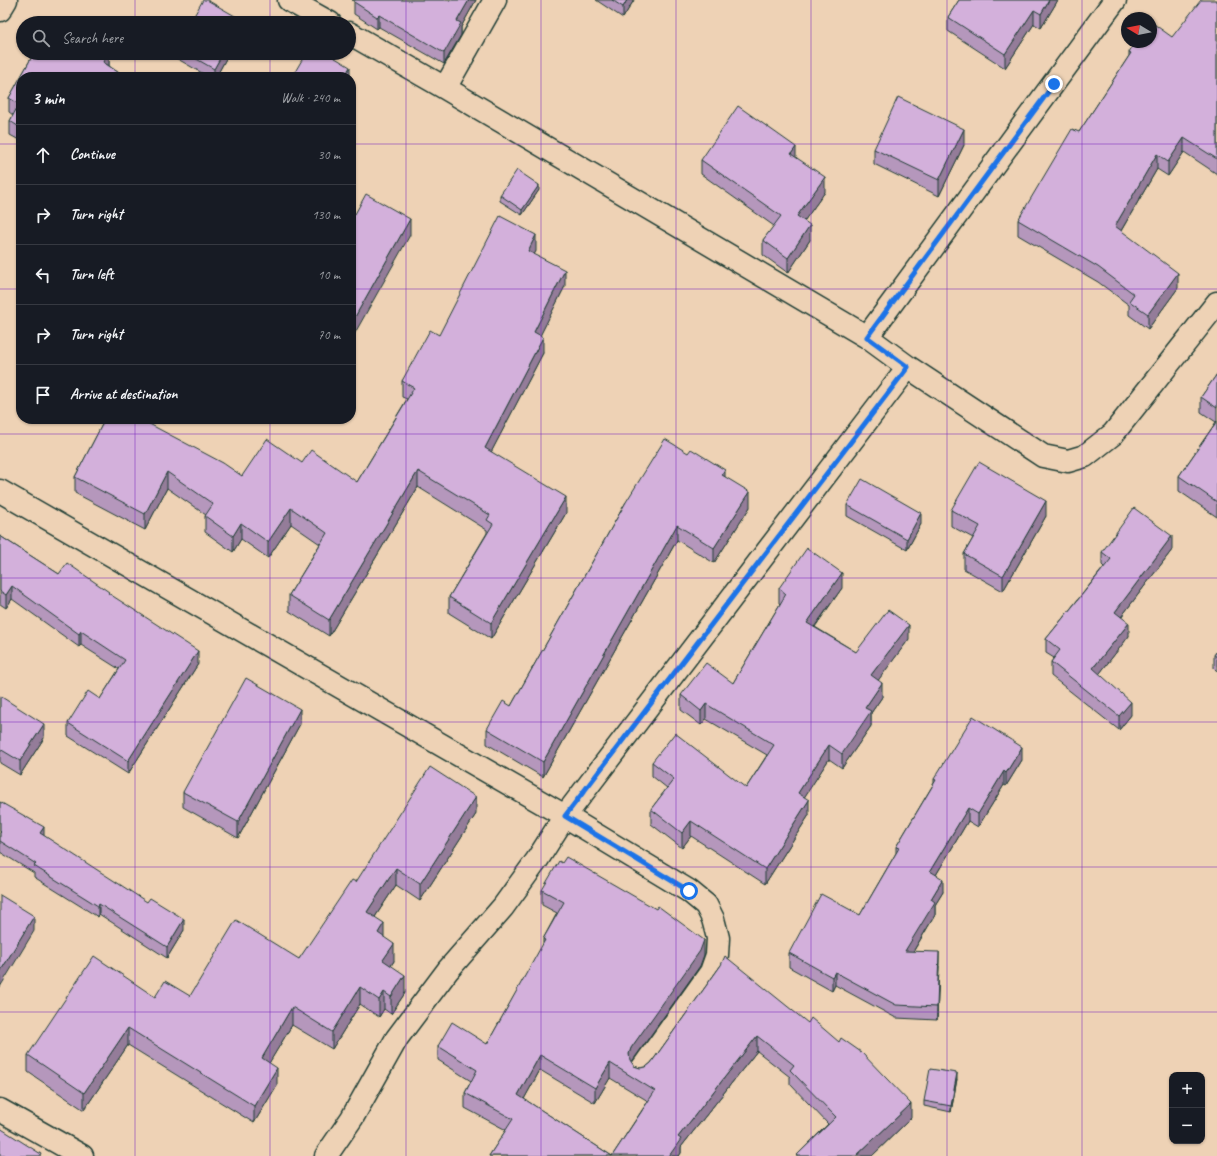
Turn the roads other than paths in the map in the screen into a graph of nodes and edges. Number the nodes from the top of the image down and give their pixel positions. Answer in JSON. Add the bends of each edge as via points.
{"nodes":[{"id":1,"x":6,"y":0,"type":"edge"},
{"id":2,"x":289,"y":0,"type":"edge"},
{"id":3,"x":495,"y":0,"type":"edge"},
{"id":4,"x":1115,"y":0,"type":"edge"},
{"id":5,"x":0,"y":10,"type":"edge"},
{"id":6,"x":318,"y":16,"type":"edge"},
{"id":7,"x":356,"y":38,"type":"edge"},
{"id":8,"x":445,"y":88,"type":"junction"},
{"id":9,"x":1217,"y":303,"type":"edge"},
{"id":10,"x":867,"y":337,"type":"junction"},
{"id":11,"x":908,"y":367,"type":"junction"},
{"id":12,"x":0,"y":490,"type":"edge"},
{"id":13,"x":565,"y":816,"type":"junction"},
{"id":14,"x":641,"y":1070,"type":"edge"},
{"id":15,"x":0,"y":1110,"type":"edge"},
{"id":16,"x":82,"y":1156,"type":"edge"},
{"id":17,"x":326,"y":1156,"type":"edge"}],
"edges":[{"from":1,"to":5,"type":"street"},
{"from":2,"to":6,"type":"street"},
{"from":3,"to":8,"type":"street"},
{"from":4,"to":10,"type":"street"},
{"from":7,"to":8,"type":"street"},
{"from":8,"to":10,"type":"street"},
{"from":9,"to":11,"type":"street","via":[[1113,434],[1085,456],[1068,461],[1043,456]]},
{"from":10,"to":11,"type":"street"},
{"from":11,"to":13,"type":"street"},
{"from":12,"to":13,"type":"street"},
{"from":13,"to":14,"type":"street","via":[[689,891],[706,905],[713,919],[718,938],[717,955],[711,972]]},
{"from":13,"to":17,"type":"street","via":[[503,908],[448,970],[397,1038],[352,1118]]},
{"from":15,"to":16,"type":"street"}]}
